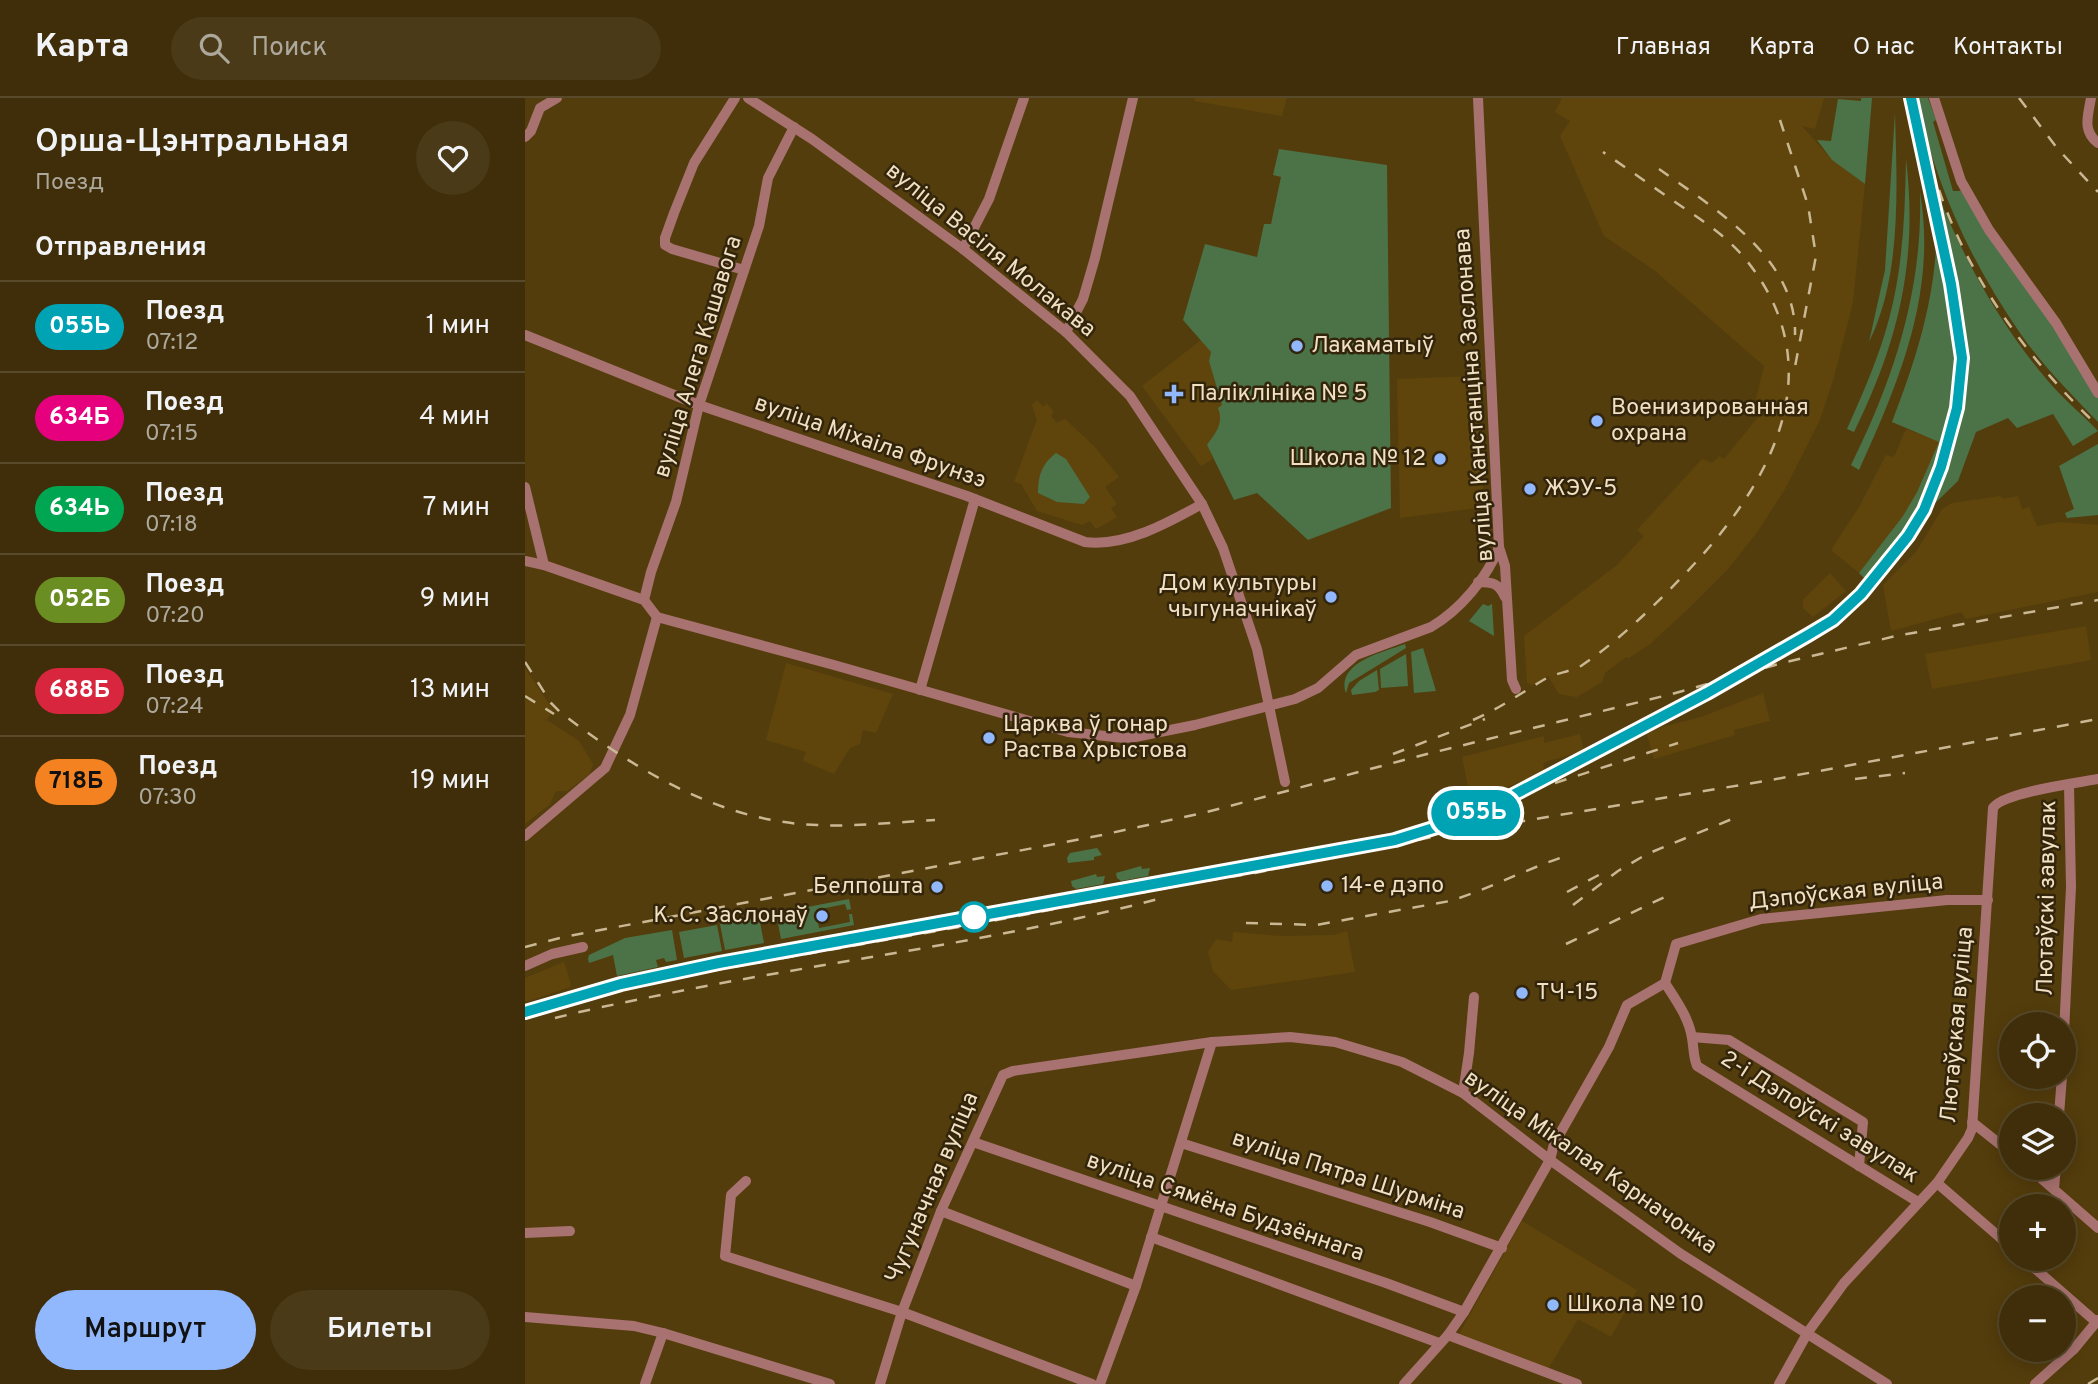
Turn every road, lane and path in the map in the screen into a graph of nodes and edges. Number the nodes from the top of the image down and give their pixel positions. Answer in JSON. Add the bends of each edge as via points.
{"nodes":[{"id":1,"x":557,"y":98,"type":"edge"},
{"id":2,"x":735,"y":98,"type":"edge"},
{"id":3,"x":748,"y":98,"type":"edge"},
{"id":4,"x":1024,"y":98,"type":"edge"},
{"id":5,"x":1133,"y":98,"type":"edge"},
{"id":6,"x":1478,"y":98,"type":"edge"},
{"id":7,"x":1934,"y":98,"type":"edge"},
{"id":8,"x":2091,"y":98,"type":"edge"},
{"id":9,"x":795,"y":127,"type":"junction"},
{"id":10,"x":525,"y":137,"type":"edge"},
{"id":11,"x":2098,"y":143,"type":"edge"},
{"id":12,"x":963,"y":249,"type":"junction"},
{"id":13,"x":744,"y":270,"type":"junction"},
{"id":14,"x":1066,"y":332,"type":"junction"},
{"id":15,"x":525,"y":335,"type":"edge"},
{"id":16,"x":2098,"y":393,"type":"edge"},
{"id":17,"x":699,"y":405,"type":"junction"},
{"id":18,"x":525,"y":487,"type":"edge"},
{"id":19,"x":975,"y":499,"type":"junction"},
{"id":20,"x":1202,"y":504,"type":"junction"},
{"id":21,"x":1499,"y":547,"type":"junction"},
{"id":22,"x":525,"y":561,"type":"edge"},
{"id":23,"x":544,"y":565,"type":"junction"},
{"id":24,"x":1478,"y":582,"type":"junction"},
{"id":25,"x":644,"y":600,"type":"junction"},
{"id":26,"x":1506,"y":601,"type":"junction"},
{"id":27,"x":657,"y":617,"type":"junction"},
{"id":28,"x":1517,"y":689,"type":"dead end"},
{"id":29,"x":920,"y":690,"type":"junction"},
{"id":30,"x":1271,"y":707,"type":"junction"},
{"id":31,"x":2098,"y":779,"type":"edge"},
{"id":32,"x":1285,"y":782,"type":"dead end"},
{"id":33,"x":2069,"y":785,"type":"junction"},
{"id":34,"x":525,"y":836,"type":"edge"},
{"id":35,"x":1988,"y":900,"type":"junction"},
{"id":36,"x":583,"y":947,"type":"dead end"},
{"id":37,"x":525,"y":966,"type":"edge"},
{"id":38,"x":1665,"y":983,"type":"junction"},
{"id":39,"x":1474,"y":997,"type":"dead end"},
{"id":40,"x":2065,"y":1012,"type":"edge"},
{"id":41,"x":1692,"y":1037,"type":"junction"},
{"id":42,"x":1212,"y":1042,"type":"junction"},
{"id":43,"x":1000,"y":1078,"type":"joint"},
{"id":44,"x":1463,"y":1093,"type":"junction"},
{"id":45,"x":1972,"y":1122,"type":"junction"},
{"id":46,"x":973,"y":1142,"type":"junction"},
{"id":47,"x":1181,"y":1143,"type":"junction"},
{"id":48,"x":1999,"y":1143,"type":"edge"},
{"id":49,"x":1550,"y":1160,"type":"junction"},
{"id":50,"x":1859,"y":1166,"type":"junction"},
{"id":51,"x":2044,"y":1180,"type":"edge"},
{"id":52,"x":2055,"y":1180,"type":"edge"},
{"id":53,"x":746,"y":1181,"type":"dead end"},
{"id":54,"x":1937,"y":1183,"type":"junction"},
{"id":55,"x":2054,"y":1188,"type":"junction"},
{"id":56,"x":1918,"y":1202,"type":"junction"},
{"id":57,"x":1161,"y":1208,"type":"junction"},
{"id":58,"x":941,"y":1211,"type":"junction"},
{"id":59,"x":2098,"y":1228,"type":"edge"},
{"id":60,"x":570,"y":1231,"type":"dead end"},
{"id":61,"x":525,"y":1233,"type":"edge"},
{"id":62,"x":1151,"y":1237,"type":"junction"},
{"id":63,"x":1999,"y":1237,"type":"edge"},
{"id":64,"x":1502,"y":1248,"type":"junction"},
{"id":65,"x":2038,"y":1271,"type":"edge"},
{"id":66,"x":1136,"y":1286,"type":"junction"},
{"id":67,"x":902,"y":1312,"type":"junction"},
{"id":68,"x":1464,"y":1312,"type":"junction"},
{"id":69,"x":525,"y":1317,"type":"edge"},
{"id":70,"x":2097,"y":1321,"type":"edge"},
{"id":71,"x":1808,"y":1332,"type":"junction"},
{"id":72,"x":663,"y":1333,"type":"junction"},
{"id":73,"x":1443,"y":1339,"type":"junction"},
{"id":74,"x":645,"y":1384,"type":"edge"},
{"id":75,"x":830,"y":1384,"type":"edge"},
{"id":76,"x":880,"y":1384,"type":"edge"},
{"id":77,"x":1092,"y":1384,"type":"edge"},
{"id":78,"x":1100,"y":1384,"type":"edge"},
{"id":79,"x":1404,"y":1384,"type":"edge"},
{"id":80,"x":1577,"y":1384,"type":"edge"},
{"id":81,"x":1779,"y":1384,"type":"edge"},
{"id":82,"x":1887,"y":1384,"type":"edge"},
{"id":83,"x":2035,"y":1384,"type":"edge"}],
"edges":[{"from":1,"to":10,"type":"street","via":[[540,108]]},
{"from":2,"to":13,"type":"street","via":[[694,163],[665,239],[672,249]]},
{"from":3,"to":9,"type":"street","name":"вуліца Васіля Молакава"},
{"from":4,"to":12,"type":"street","via":[[989,199]]},
{"from":5,"to":14,"type":"street","via":[[1083,299]]},
{"from":6,"to":21,"type":"street","name":"вуліца Канстанціна Заслонава"},
{"from":7,"to":16,"type":"street","via":[[1961,181]]},
{"from":8,"to":11,"type":"street","via":[[2087,130]]},
{"from":9,"to":12,"type":"street","name":"вуліца Васіля Молакава"},
{"from":9,"to":13,"type":"street","name":"вуліца Алега Кашавога","via":[[768,178]]},
{"from":12,"to":14,"type":"street","name":"вуліца Васіля Молакава"},
{"from":13,"to":17,"type":"street","name":"вуліца Алега Кашавога"},
{"from":14,"to":20,"type":"street","name":"вуліца Васіля Молакава","via":[[1130,396]]},
{"from":15,"to":17,"type":"street","name":"вуліца Міхаіла Фрунзэ"},
{"from":17,"to":19,"type":"street","name":"вуліца Міхаіла Фрунзэ"},
{"from":17,"to":25,"type":"street","name":"вуліца Алега Кашавога"},
{"from":18,"to":23,"type":"street"},
{"from":19,"to":20,"type":"street","name":"вуліца Міхаіла Фрунзэ","via":[[1099,544],[1139,534]]},
{"from":19,"to":29,"type":"street"},
{"from":20,"to":30,"type":"street","name":"вуліца Васіля Молакава","via":[[1237,586]]},
{"from":21,"to":24,"type":"street"},
{"from":21,"to":26,"type":"street","name":"вуліца Канстанціна Заслонава","via":[[1505,566]]},
{"from":22,"to":23,"type":"street"},
{"from":23,"to":25,"type":"street"},
{"from":24,"to":26,"type":"street","via":[[1498,586]]},
{"from":24,"to":30,"type":"street","via":[[1431,627],[1356,654],[1310,693]]},
{"from":25,"to":27,"type":"street"},
{"from":26,"to":28,"type":"street","name":"вуліца Канстанціна Заслонава","via":[[1512,680]]},
{"from":27,"to":29,"type":"street"},
{"from":27,"to":34,"type":"street","via":[[630,715],[605,768]]},
{"from":29,"to":30,"type":"street","via":[[1068,732],[1124,737]]},
{"from":30,"to":32,"type":"street","name":"вуліца Васіля Молакава"},
{"from":31,"to":33,"type":"street"},
{"from":33,"to":35,"type":"street","name":"Лютаўская вуліца","via":[[1996,803],[1991,814]]},
{"from":33,"to":40,"type":"street","name":"Лютаўскі завулак","via":[[2071,887]]},
{"from":35,"to":38,"type":"street","name":"Дэпоўская вуліца","via":[[1761,919],[1710,932],[1676,944]]},
{"from":35,"to":45,"type":"street","name":"Лютаўская вуліца"},
{"from":36,"to":37,"type":"street"},
{"from":38,"to":41,"type":"street","name":"2-і Дэпоўскі завулак","via":[[1681,1006]]},
{"from":38,"to":49,"type":"street","via":[[1627,1004]]},
{"from":39,"to":44,"type":"street"},
{"from":41,"to":50,"type":"street","name":"2-і Дэпоўскі завулак","via":[[1697,1066]]},
{"from":41,"to":50,"type":"street","via":[[1729,1040],[1864,1122]]},
{"from":42,"to":43,"type":"street","name":"вуліца Мікалая Карначонка","via":[[1013,1071]]},
{"from":42,"to":44,"type":"street","name":"вуліца Мікалая Карначонка","via":[[1290,1037],[1335,1042],[1402,1062]]},
{"from":42,"to":47,"type":"street"},
{"from":43,"to":46,"type":"street","name":"Чугуначная вуліца"},
{"from":44,"to":49,"type":"street","name":"вуліца Мікалая Карначонка"},
{"from":45,"to":48,"type":"street"},
{"from":45,"to":54,"type":"street","name":"Лютаўская вуліца","via":[[1968,1138]]},
{"from":46,"to":57,"type":"street","name":"вуліца Сямёна Будзённага"},
{"from":46,"to":58,"type":"street","name":"Чугуначная вуліца"},
{"from":47,"to":57,"type":"street"},
{"from":47,"to":64,"type":"street","name":"вуліца Пятра Шурміна"},
{"from":49,"to":64,"type":"street"},
{"from":49,"to":71,"type":"street","name":"вуліца Мікалая Карначонка","via":[[1681,1254]]},
{"from":50,"to":56,"type":"street","name":"2-і Дэпоўскі завулак"},
{"from":51,"to":55,"type":"street"},
{"from":52,"to":55,"type":"street"},
{"from":53,"to":67,"type":"street","name":"Чугуначная вуліца","via":[[731,1195],[725,1256]]},
{"from":54,"to":56,"type":"street","name":"Лютаўская вуліца"},
{"from":54,"to":63,"type":"street"},
{"from":55,"to":59,"type":"street"},
{"from":56,"to":71,"type":"street","name":"Лютаўская вуліца","via":[[1844,1283]]},
{"from":57,"to":62,"type":"street"},
{"from":57,"to":68,"type":"street","name":"вуліца Сямёна Будзённага"},
{"from":58,"to":66,"type":"street"},
{"from":58,"to":67,"type":"street","name":"Чугуначная вуліца"},
{"from":60,"to":61,"type":"street"},
{"from":62,"to":66,"type":"street"},
{"from":62,"to":73,"type":"street"},
{"from":64,"to":68,"type":"street"},
{"from":65,"to":70,"type":"street"},
{"from":66,"to":78,"type":"street"},
{"from":67,"to":76,"type":"street","name":"Чугуначная вуліца"},
{"from":67,"to":77,"type":"street"},
{"from":68,"to":73,"type":"street"},
{"from":69,"to":72,"type":"street","via":[[635,1326]]},
{"from":70,"to":83,"type":"street"},
{"from":71,"to":81,"type":"street","name":"Лютаўская вуліца"},
{"from":71,"to":82,"type":"street","name":"вуліца Мікалая Карначонка"},
{"from":72,"to":74,"type":"street"},
{"from":72,"to":75,"type":"street"},
{"from":73,"to":79,"type":"street"},
{"from":73,"to":80,"type":"street"}]}
